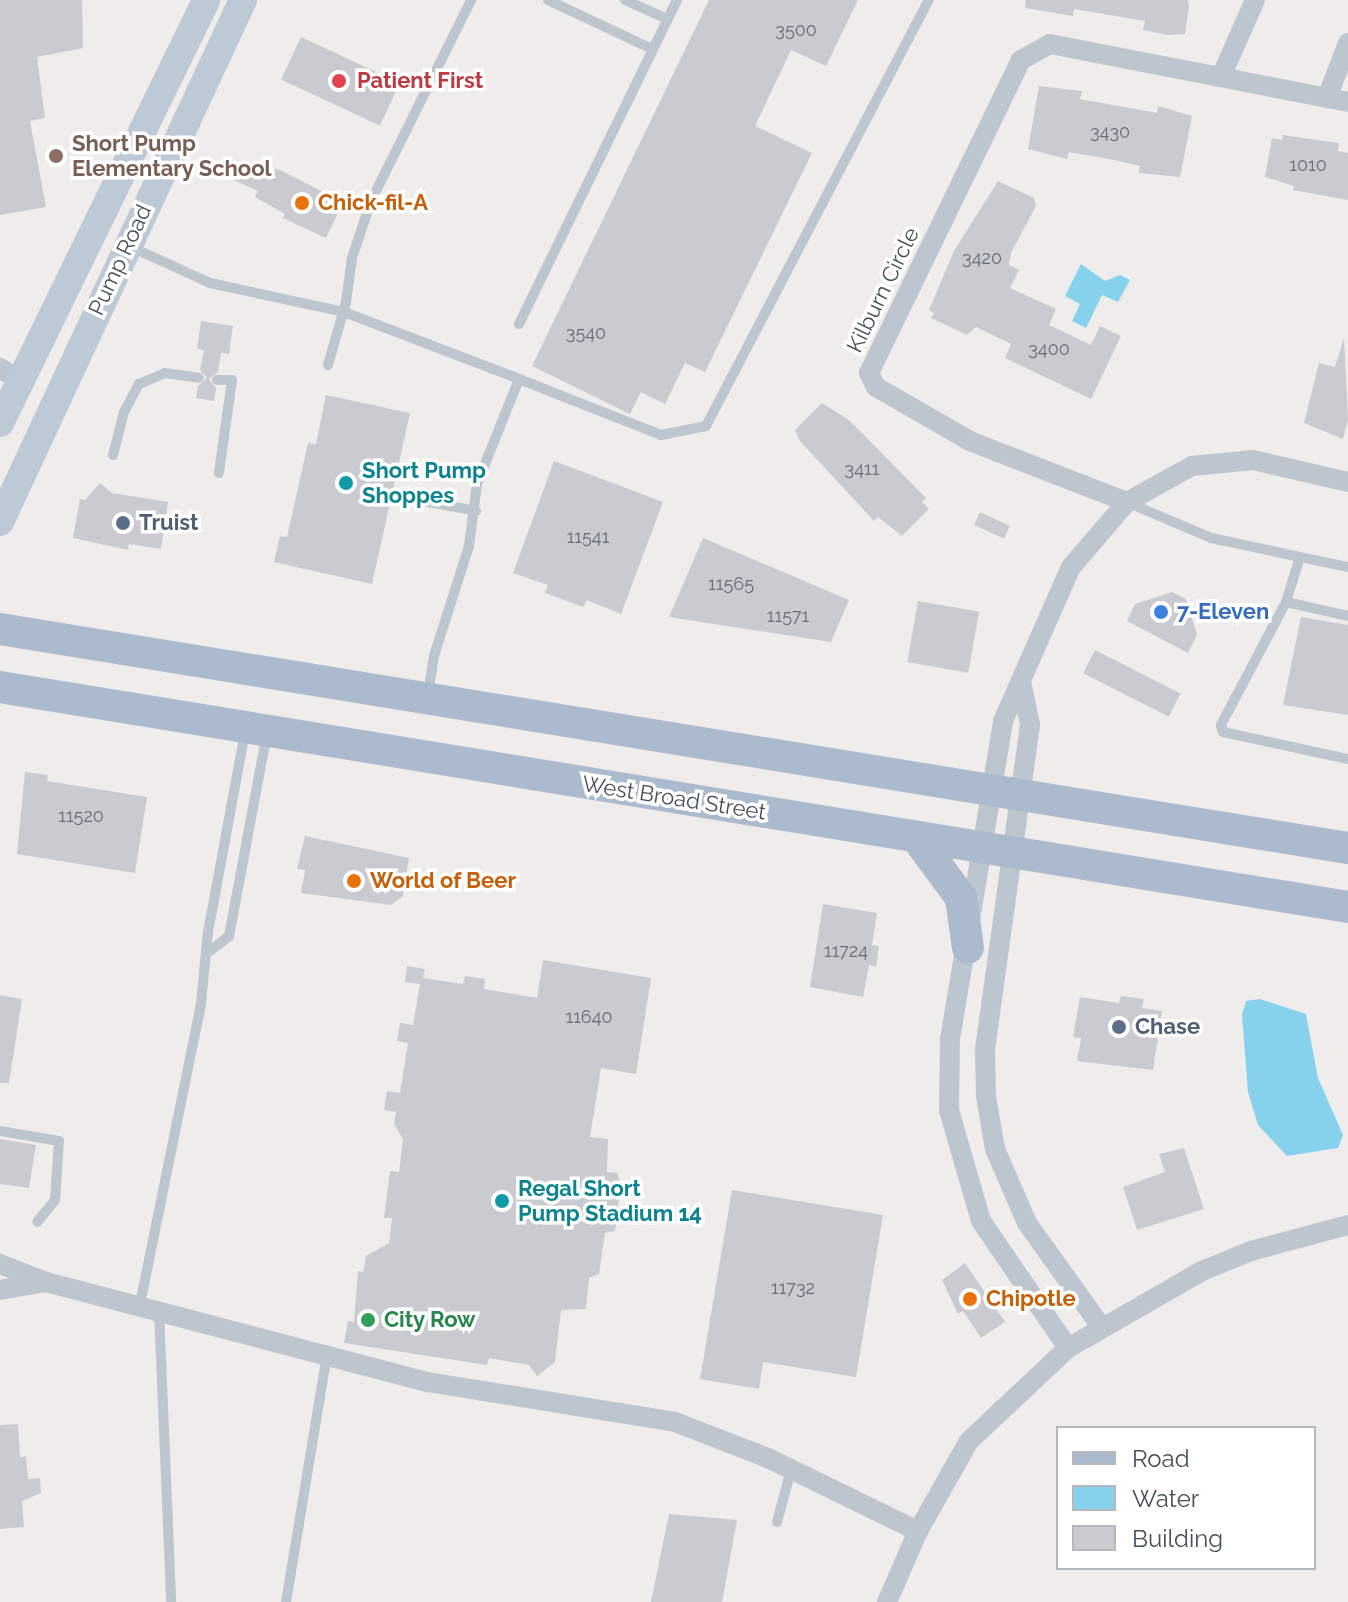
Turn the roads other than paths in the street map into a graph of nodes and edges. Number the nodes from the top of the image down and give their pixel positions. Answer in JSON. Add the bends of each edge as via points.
{"nodes":[{"id":1,"x":206,"y":0,"type":"edge"},
{"id":2,"x":243,"y":0,"type":"edge"},
{"id":3,"x":471,"y":0,"type":"edge"},
{"id":4,"x":548,"y":0,"type":"edge"},
{"id":5,"x":625,"y":0,"type":"edge"},
{"id":6,"x":677,"y":0,"type":"edge"},
{"id":7,"x":929,"y":0,"type":"edge"},
{"id":8,"x":1255,"y":0,"type":"edge"},
{"id":9,"x":667,"y":19,"type":"junction"},
{"id":10,"x":1348,"y":43,"type":"edge"},
{"id":11,"x":652,"y":49,"type":"junction"},
{"id":12,"x":1221,"y":77,"type":"junction"},
{"id":13,"x":1327,"y":98,"type":"junction"},
{"id":14,"x":1348,"y":102,"type":"edge"},
{"id":15,"x":127,"y":245,"type":"junction"},
{"id":16,"x":344,"y":312,"type":"junction"},
{"id":17,"x":519,"y":324,"type":"dead end"},
{"id":18,"x":328,"y":365,"type":"dead end"},
{"id":19,"x":10,"y":374,"type":"edge"},
{"id":20,"x":199,"y":378,"type":"dead end"},
{"id":21,"x":519,"y":379,"type":"junction"},
{"id":22,"x":217,"y":380,"type":"dead end"},
{"id":23,"x":0,"y":423,"type":"edge"},
{"id":24,"x":113,"y":455,"type":"dead end"},
{"id":25,"x":219,"y":473,"type":"dead end"},
{"id":26,"x":1348,"y":482,"type":"edge"},
{"id":27,"x":418,"y":500,"type":"dead end"},
{"id":28,"x":1127,"y":502,"type":"junction"},
{"id":29,"x":476,"y":511,"type":"junction"},
{"id":30,"x":0,"y":522,"type":"edge"},
{"id":31,"x":1300,"y":557,"type":"junction"},
{"id":32,"x":1348,"y":567,"type":"edge"},
{"id":33,"x":1286,"y":602,"type":"junction"},
{"id":34,"x":1348,"y":616,"type":"edge"},
{"id":35,"x":0,"y":629,"type":"edge"},
{"id":36,"x":1021,"y":681,"type":"junction"},
{"id":37,"x":0,"y":687,"type":"edge"},
{"id":38,"x":427,"y":700,"type":"junction"},
{"id":39,"x":256,"y":730,"type":"junction"},
{"id":40,"x":1348,"y":759,"type":"edge"},
{"id":41,"x":1009,"y":793,"type":"junction"},
{"id":42,"x":917,"y":838,"type":"junction"},
{"id":43,"x":1348,"y":848,"type":"edge"},
{"id":44,"x":1000,"y":851,"type":"junction"},
{"id":45,"x":1348,"y":907,"type":"edge"},
{"id":46,"x":968,"y":948,"type":"junction"},
{"id":47,"x":210,"y":951,"type":"junction"},
{"id":48,"x":0,"y":1131,"type":"edge"},
{"id":49,"x":37,"y":1222,"type":"dead end"},
{"id":50,"x":1348,"y":1225,"type":"edge"},
{"id":51,"x":0,"y":1264,"type":"edge"},
{"id":52,"x":46,"y":1282,"type":"junction"},
{"id":53,"x":0,"y":1290,"type":"edge"},
{"id":54,"x":149,"y":1306,"type":"junction"},
{"id":55,"x":1100,"y":1325,"type":"junction"},
{"id":56,"x":1068,"y":1348,"type":"junction"},
{"id":57,"x":327,"y":1353,"type":"junction"},
{"id":58,"x":791,"y":1470,"type":"junction"},
{"id":59,"x":777,"y":1522,"type":"dead end"},
{"id":60,"x":918,"y":1531,"type":"junction"},
{"id":61,"x":171,"y":1602,"type":"edge"},
{"id":62,"x":286,"y":1602,"type":"edge"},
{"id":63,"x":887,"y":1602,"type":"edge"}],
"edges":[{"from":1,"to":19,"type":"main road","name":"Pump Road"},
{"from":2,"to":15,"type":"main road","name":"Pump Road"},
{"from":3,"to":16,"type":"lane","via":[[371,201],[352,258]]},
{"from":4,"to":11,"type":"lane"},
{"from":5,"to":9,"type":"lane"},
{"from":6,"to":9,"type":"lane"},
{"from":7,"to":21,"type":"lane","via":[[706,426],[661,435]]},
{"from":8,"to":12,"type":"street"},
{"from":9,"to":11,"type":"lane"},
{"from":10,"to":13,"type":"street"},
{"from":11,"to":17,"type":"lane"},
{"from":12,"to":13,"type":"street"},
{"from":12,"to":28,"type":"street","name":"Kilburn Circle","via":[[1050,44],[1021,60],[869,373],[876,387],[970,441]]},
{"from":13,"to":14,"type":"street"},
{"from":15,"to":16,"type":"lane","via":[[210,283]]},
{"from":15,"to":30,"type":"main road","name":"Pump Road"},
{"from":16,"to":18,"type":"lane"},
{"from":16,"to":21,"type":"lane"},
{"from":19,"to":23,"type":"main road","name":"Pump Road"},
{"from":20,"to":24,"type":"lane","via":[[165,373],[139,384],[124,412]]},
{"from":21,"to":29,"type":"lane","via":[[477,484]]},
{"from":22,"to":25,"type":"lane","via":[[232,380]]},
{"from":26,"to":28,"type":"street","via":[[1253,460],[1232,475],[1203,465]]},
{"from":27,"to":29,"type":"lane"},
{"from":28,"to":31,"type":"lane","via":[[1211,538]]},
{"from":28,"to":36,"type":"street","via":[[1071,567]]},
{"from":29,"to":38,"type":"lane","via":[[434,656]]},
{"from":31,"to":32,"type":"lane"},
{"from":31,"to":33,"type":"lane"},
{"from":33,"to":34,"type":"lane"},
{"from":33,"to":40,"type":"lane","via":[[1223,715],[1223,732]]},
{"from":35,"to":38,"type":"main road"},
{"from":36,"to":41,"type":"street","via":[[1030,725]]},
{"from":36,"to":41,"type":"street","via":[[1003,721]]},
{"from":37,"to":39,"type":"main road","name":"West Broad Street"},
{"from":38,"to":41,"type":"main road"},
{"from":39,"to":42,"type":"main road","name":"West Broad Street"},
{"from":39,"to":47,"type":"lane","via":[[208,932]]},
{"from":39,"to":47,"type":"lane","via":[[229,936]]},
{"from":41,"to":43,"type":"main road"},
{"from":41,"to":44,"type":"street"},
{"from":41,"to":44,"type":"street"},
{"from":42,"to":44,"type":"main road","name":"West Broad Street"},
{"from":42,"to":46,"type":"main road","via":[[961,898]]},
{"from":44,"to":45,"type":"main road","name":"West Broad Street"},
{"from":44,"to":46,"type":"street"},
{"from":44,"to":55,"type":"street","via":[[985,1051],[989,1120],[1005,1176],[1027,1223]]},
{"from":46,"to":56,"type":"street","via":[[950,1039],[954,1136],[981,1221]]},
{"from":47,"to":54,"type":"lane"},
{"from":48,"to":49,"type":"lane","via":[[59,1141],[55,1200]]},
{"from":50,"to":55,"type":"street","via":[[1251,1251]]},
{"from":51,"to":52,"type":"street"},
{"from":52,"to":53,"type":"street"},
{"from":52,"to":54,"type":"street"},
{"from":54,"to":57,"type":"street"},
{"from":54,"to":61,"type":"lane","via":[[156,1333]]},
{"from":55,"to":56,"type":"street"},
{"from":56,"to":60,"type":"street","via":[[969,1441]]},
{"from":57,"to":58,"type":"street","via":[[428,1382],[675,1422]]},
{"from":57,"to":62,"type":"lane"},
{"from":58,"to":59,"type":"lane"},
{"from":58,"to":60,"type":"street"},
{"from":60,"to":63,"type":"street"}]}
